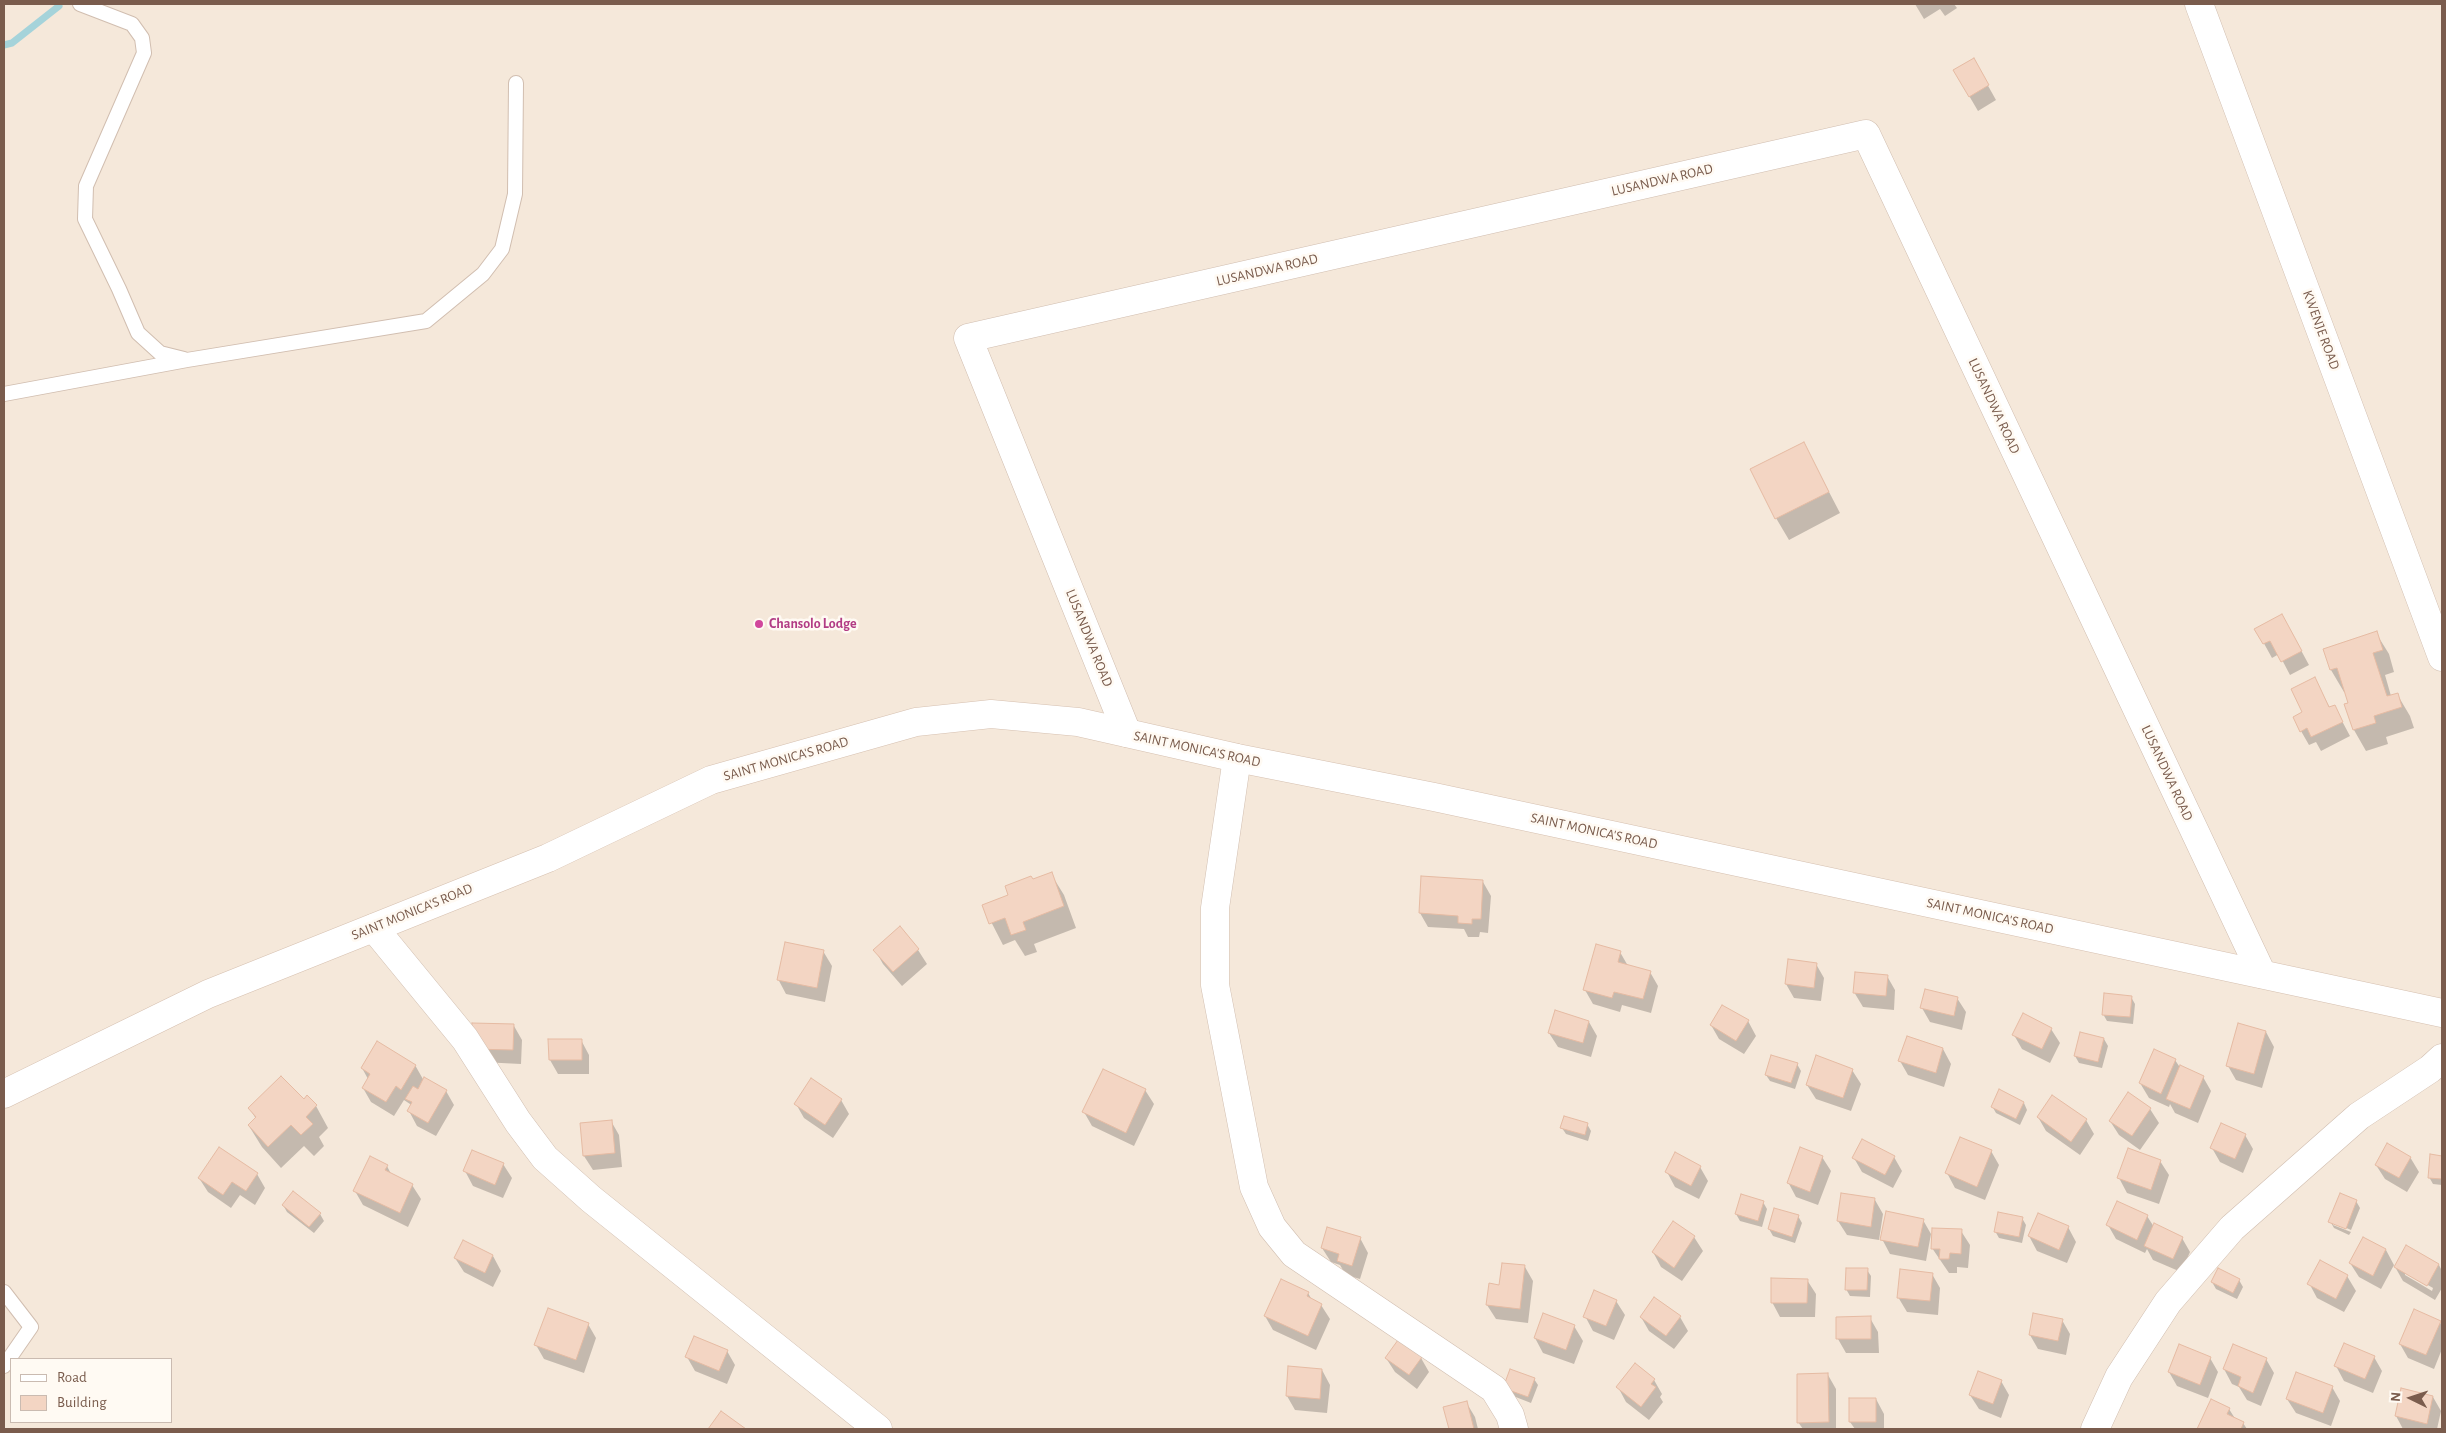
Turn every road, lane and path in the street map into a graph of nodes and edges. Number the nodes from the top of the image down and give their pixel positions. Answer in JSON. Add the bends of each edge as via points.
{"nodes":[{"id":1,"x":80,"y":4,"type":"edge"},
{"id":2,"x":2199,"y":4,"type":"edge"},
{"id":3,"x":516,"y":83,"type":"dead end"},
{"id":4,"x":187,"y":360,"type":"junction"},
{"id":5,"x":4,"y":394,"type":"edge"},
{"id":6,"x":2442,"y":657,"type":"edge"},
{"id":7,"x":1127,"y":733,"type":"junction"},
{"id":8,"x":1238,"y":758,"type":"junction"},
{"id":9,"x":374,"y":928,"type":"junction"},
{"id":10,"x":2262,"y":974,"type":"junction"},
{"id":11,"x":2442,"y":1013,"type":"edge"},
{"id":12,"x":2442,"y":1058,"type":"edge"},
{"id":13,"x":4,"y":1094,"type":"edge"},
{"id":14,"x":4,"y":1292,"type":"edge"},
{"id":15,"x":4,"y":1366,"type":"edge"},
{"id":16,"x":878,"y":1429,"type":"edge"},
{"id":17,"x":1514,"y":1429,"type":"edge"},
{"id":18,"x":2095,"y":1429,"type":"edge"}],
"edges":[{"from":1,"to":4,"type":"lane","via":[[132,24],[142,38],[144,53],[86,186],[85,219],[138,333],[160,353]]},
{"from":2,"to":6,"type":"street","name":"KWENJE ROAD"},
{"from":3,"to":4,"type":"lane","via":[[515,194],[502,249],[482,274],[426,321]]},
{"from":4,"to":5,"type":"lane"},
{"from":7,"to":8,"type":"street","name":"SAINT MONICA'S ROAD"},
{"from":7,"to":9,"type":"street","name":"SAINT MONICA'S ROAD","via":[[1078,722],[991,714],[916,722],[710,780],[548,858]]},
{"from":7,"to":10,"type":"street","name":"LUSANDWA ROAD","via":[[968,338],[1866,134]]},
{"from":8,"to":10,"type":"street","name":"SAINT MONICA'S ROAD"},
{"from":8,"to":17,"type":"street","via":[[1216,908],[1215,985],[1254,1186],[1272,1227],[1294,1254],[1494,1389],[1510,1415]]},
{"from":9,"to":13,"type":"street","name":"SAINT MONICA'S ROAD","via":[[208,994]]},
{"from":9,"to":16,"type":"street","via":[[465,1039],[545,1158],[591,1199]]},
{"from":10,"to":11,"type":"street","name":"SAINT MONICA'S ROAD"},
{"from":12,"to":18,"type":"street","via":[[2359,1116],[2232,1228],[2168,1302],[2119,1377]]},
{"from":14,"to":15,"type":"lane","via":[[32,1327]]}]}
